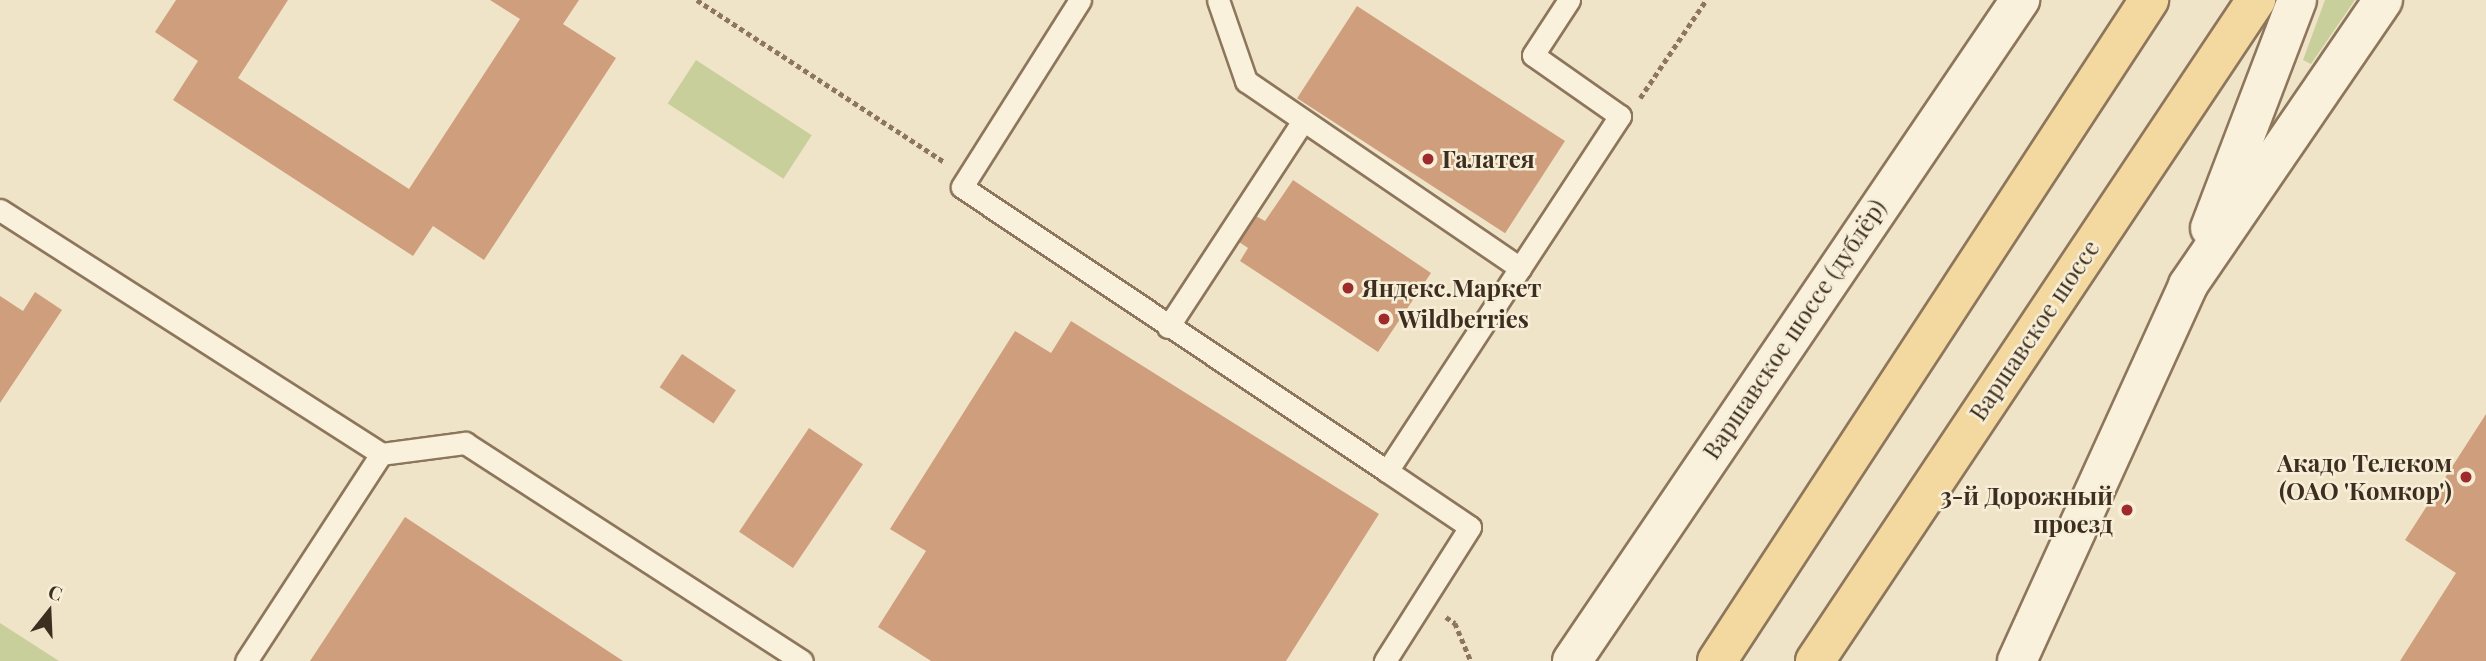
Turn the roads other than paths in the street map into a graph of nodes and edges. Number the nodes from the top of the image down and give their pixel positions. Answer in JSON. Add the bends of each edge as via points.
{"nodes":[{"id":1,"x":1080,"y":0,"type":"edge"},
{"id":2,"x":1218,"y":0,"type":"edge"},
{"id":3,"x":1569,"y":0,"type":"edge"},
{"id":4,"x":2020,"y":0,"type":"edge"},
{"id":5,"x":2149,"y":0,"type":"edge"},
{"id":6,"x":2256,"y":0,"type":"edge"},
{"id":7,"x":2297,"y":0,"type":"edge"},
{"id":8,"x":2384,"y":0,"type":"edge"},
{"id":9,"x":1302,"y":122,"type":"junction"},
{"id":10,"x":0,"y":210,"type":"edge"},
{"id":11,"x":1520,"y":268,"type":"junction"},
{"id":12,"x":2188,"y":285,"type":"junction"},
{"id":13,"x":1168,"y":327,"type":"junction"},
{"id":14,"x":381,"y":454,"type":"junction"},
{"id":15,"x":1387,"y":471,"type":"junction"},
{"id":16,"x":246,"y":661,"type":"edge"},
{"id":17,"x":802,"y":661,"type":"edge"},
{"id":18,"x":1385,"y":661,"type":"edge"},
{"id":19,"x":1572,"y":661,"type":"edge"},
{"id":20,"x":1717,"y":661,"type":"edge"},
{"id":21,"x":1815,"y":661,"type":"edge"},
{"id":22,"x":2017,"y":661,"type":"edge"}],
"edges":[{"from":1,"to":13,"type":"lane","via":[[962,187]]},
{"from":2,"to":9,"type":"lane","via":[[1246,80]]},
{"from":3,"to":11,"type":"lane","via":[[1534,55],[1620,116]]},
{"from":4,"to":19,"type":"main road","name":"Варшавское шоссе (дублёр)"},
{"from":5,"to":20,"type":"main road"},
{"from":6,"to":21,"type":"main road","name":"Варшавское шоссе"},
{"from":7,"to":12,"type":"main road"},
{"from":8,"to":12,"type":"main road"},
{"from":9,"to":11,"type":"lane"},
{"from":9,"to":13,"type":"lane"},
{"from":10,"to":14,"type":"lane"},
{"from":11,"to":15,"type":"lane"},
{"from":12,"to":22,"type":"main road"},
{"from":13,"to":15,"type":"lane"},
{"from":14,"to":16,"type":"lane"},
{"from":14,"to":17,"type":"lane","via":[[465,443]]},
{"from":15,"to":18,"type":"lane","via":[[1470,527]]}]}
